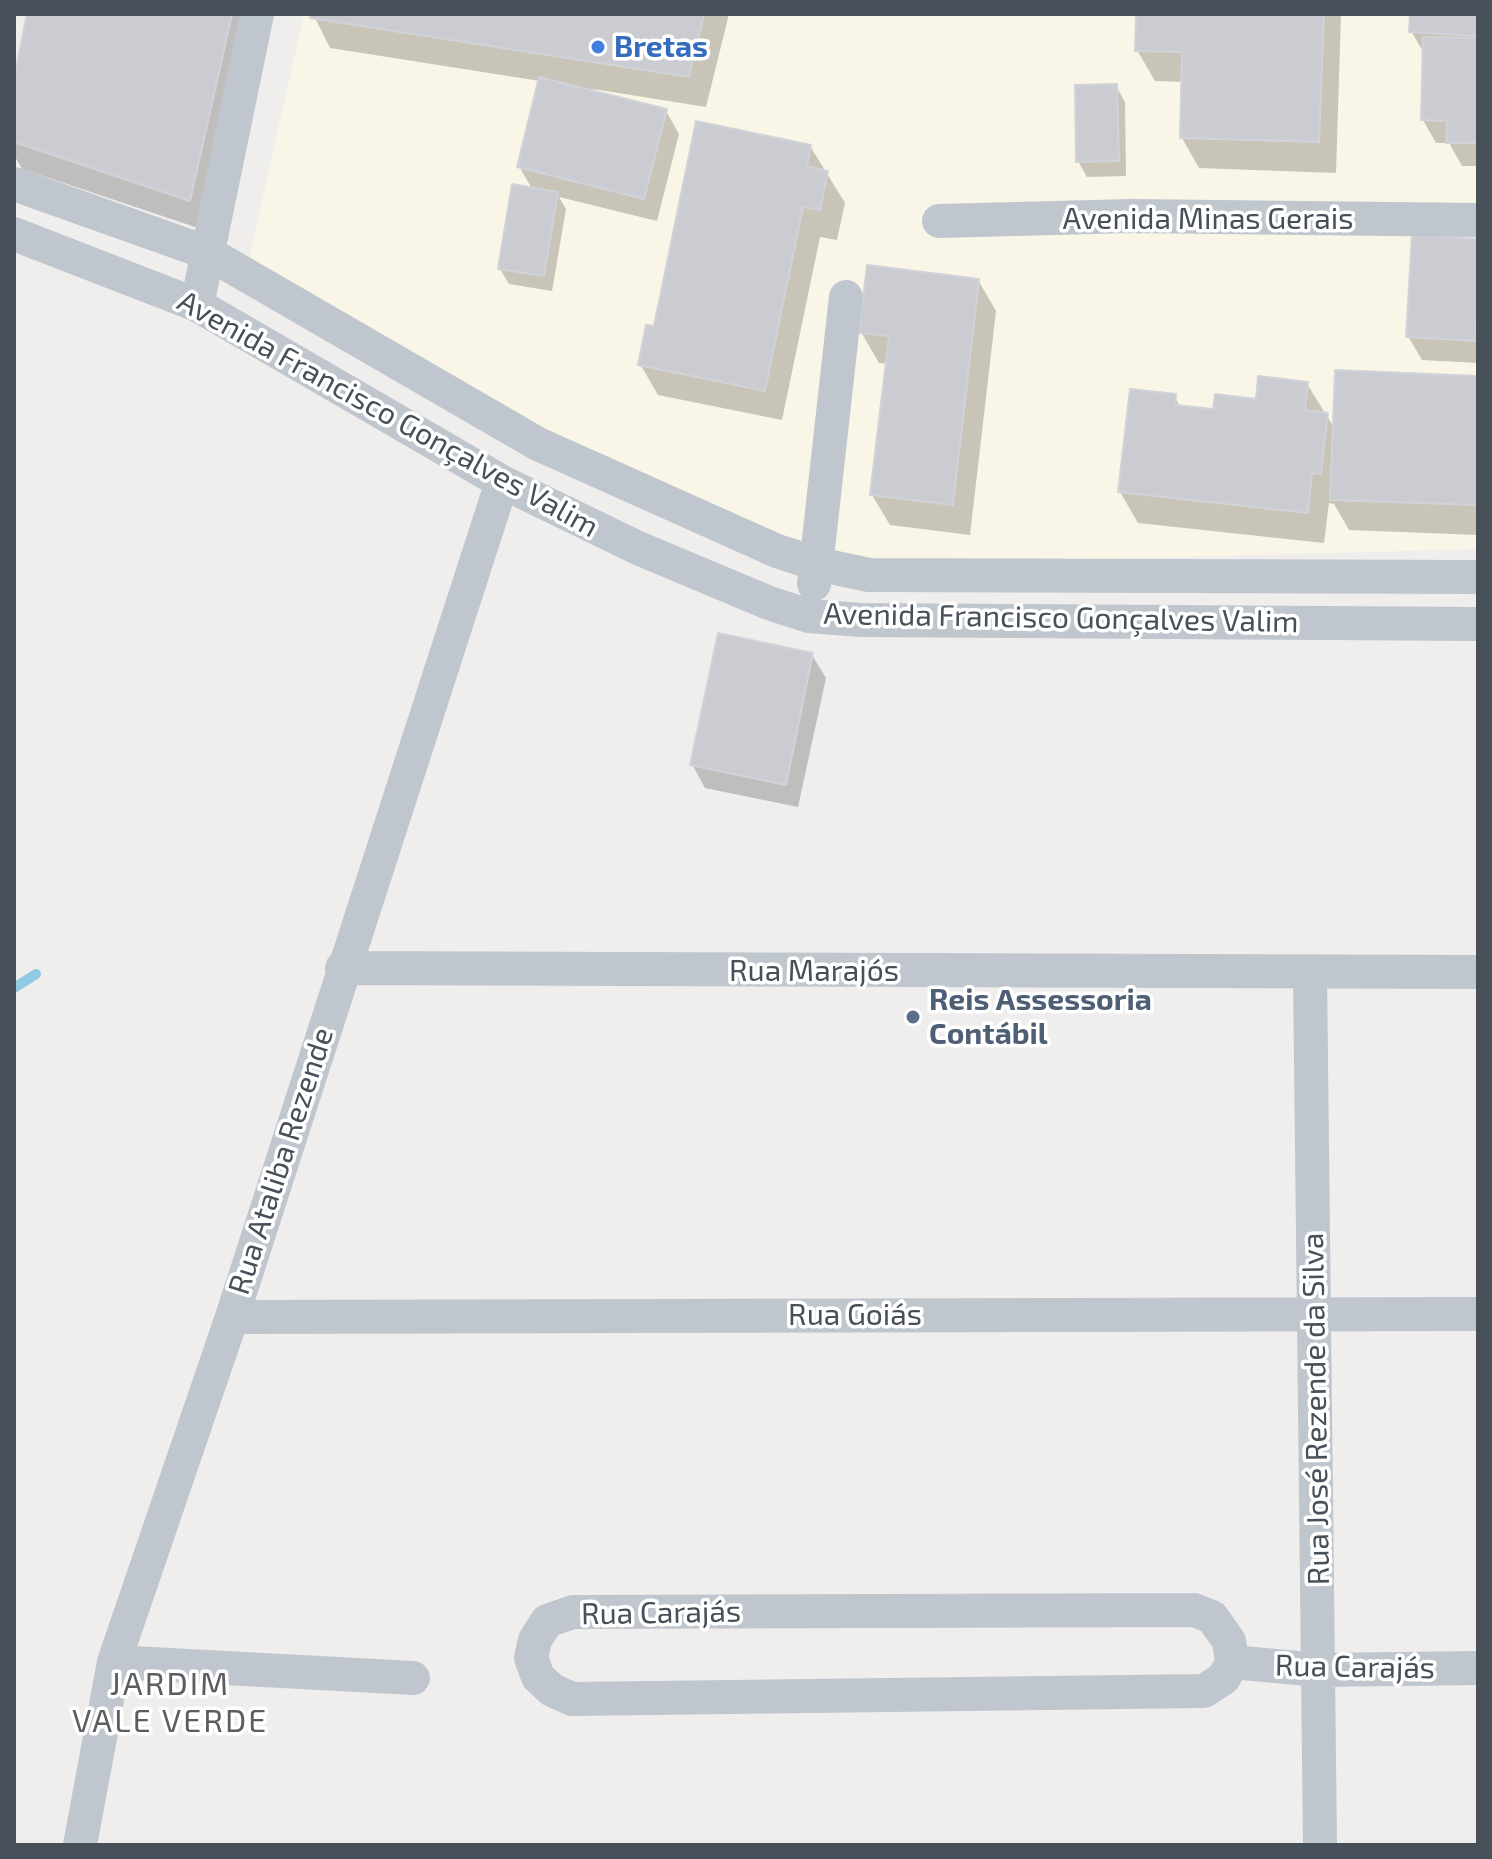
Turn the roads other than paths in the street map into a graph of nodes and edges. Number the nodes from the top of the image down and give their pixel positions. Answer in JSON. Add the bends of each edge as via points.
{"nodes":[{"id":1,"x":257,"y":14,"type":"edge"},
{"id":2,"x":14,"y":184,"type":"edge"},
{"id":3,"x":1478,"y":220,"type":"edge"},
{"id":4,"x":939,"y":221,"type":"dead end"},
{"id":5,"x":14,"y":234,"type":"edge"},
{"id":6,"x":208,"y":253,"type":"junction"},
{"id":7,"x":846,"y":297,"type":"dead end"},
{"id":8,"x":197,"y":305,"type":"junction"},
{"id":9,"x":502,"y":482,"type":"junction"},
{"id":10,"x":817,"y":564,"type":"junction"},
{"id":11,"x":1478,"y":577,"type":"edge"},
{"id":12,"x":1358,"y":579,"type":"junction"},
{"id":13,"x":809,"y":616,"type":"junction"},
{"id":14,"x":1367,"y":622,"type":"junction"},
{"id":15,"x":1478,"y":624,"type":"edge"},
{"id":16,"x":342,"y":968,"type":"junction"},
{"id":17,"x":1478,"y":972,"type":"edge"},
{"id":18,"x":1310,"y":973,"type":"junction"},
{"id":19,"x":1478,"y":1314,"type":"edge"},
{"id":20,"x":1315,"y":1315,"type":"junction"},
{"id":21,"x":232,"y":1317,"type":"junction"},
{"id":22,"x":114,"y":1662,"type":"junction"},
{"id":23,"x":1232,"y":1662,"type":"junction"},
{"id":24,"x":1478,"y":1668,"type":"edge"},
{"id":25,"x":1319,"y":1670,"type":"junction"},
{"id":26,"x":413,"y":1678,"type":"dead end"},
{"id":27,"x":80,"y":1845,"type":"edge"},
{"id":28,"x":1320,"y":1845,"type":"edge"}],
"edges":[{"from":1,"to":6,"type":"street"},
{"from":2,"to":6,"type":"street","name":"Avenida Francisco Gonçalves Valim"},
{"from":3,"to":4,"type":"street","name":"Avenida Minas Gerais","via":[[1131,216]]},
{"from":5,"to":8,"type":"street","name":"Avenida Francisco Gonçalves Valim"},
{"from":6,"to":8,"type":"street"},
{"from":6,"to":10,"type":"street","name":"Avenida Francisco Gonçalves Valim","via":[[538,444]]},
{"from":7,"to":10,"type":"street"},
{"from":8,"to":9,"type":"street","name":"Avenida Francisco Gonçalves Valim"},
{"from":9,"to":13,"type":"street","name":"Avenida Francisco Gonçalves Valim","via":[[638,548]]},
{"from":9,"to":16,"type":"street","name":"Rua Ataliba Rezende"},
{"from":10,"to":12,"type":"street","name":"Avenida Francisco Gonçalves Valim","via":[[869,575]]},
{"from":10,"to":13,"type":"street"},
{"from":11,"to":12,"type":"street","name":"Avenida Francisco Gonçalves Valim"},
{"from":12,"to":14,"type":"street"},
{"from":13,"to":14,"type":"street","name":"Avenida Francisco Gonçalves Valim"},
{"from":14,"to":15,"type":"street","name":"Avenida Francisco Gonçalves Valim"},
{"from":16,"to":18,"type":"street","name":"Rua Marajós"},
{"from":16,"to":21,"type":"street","name":"Rua Ataliba Rezende"},
{"from":17,"to":18,"type":"street","name":"Rua Marajós"},
{"from":18,"to":20,"type":"street","name":"Rua José Rezende da Silva"},
{"from":19,"to":20,"type":"street","name":"Rua Goiás"},
{"from":20,"to":21,"type":"street","name":"Rua Goiás"},
{"from":20,"to":25,"type":"street","name":"Rua José Rezende da Silva"},
{"from":21,"to":22,"type":"street","name":"Rua Ataliba Rezende"},
{"from":22,"to":26,"type":"street"},
{"from":22,"to":27,"type":"street","name":"Rua Ataliba Rezende"},
{"from":23,"to":23,"type":"street","name":"Rua Carajás","via":[[1229,1641],[1212,1617],[1194,1610],[573,1612],[547,1621],[531,1658],[538,1677],[572,1699],[1204,1691],[1224,1678]]},
{"from":23,"to":25,"type":"street","name":"Rua Carajás"},
{"from":24,"to":25,"type":"street","name":"Rua Carajás"},
{"from":25,"to":28,"type":"street","name":"Rua José Rezende da Silva"}]}
